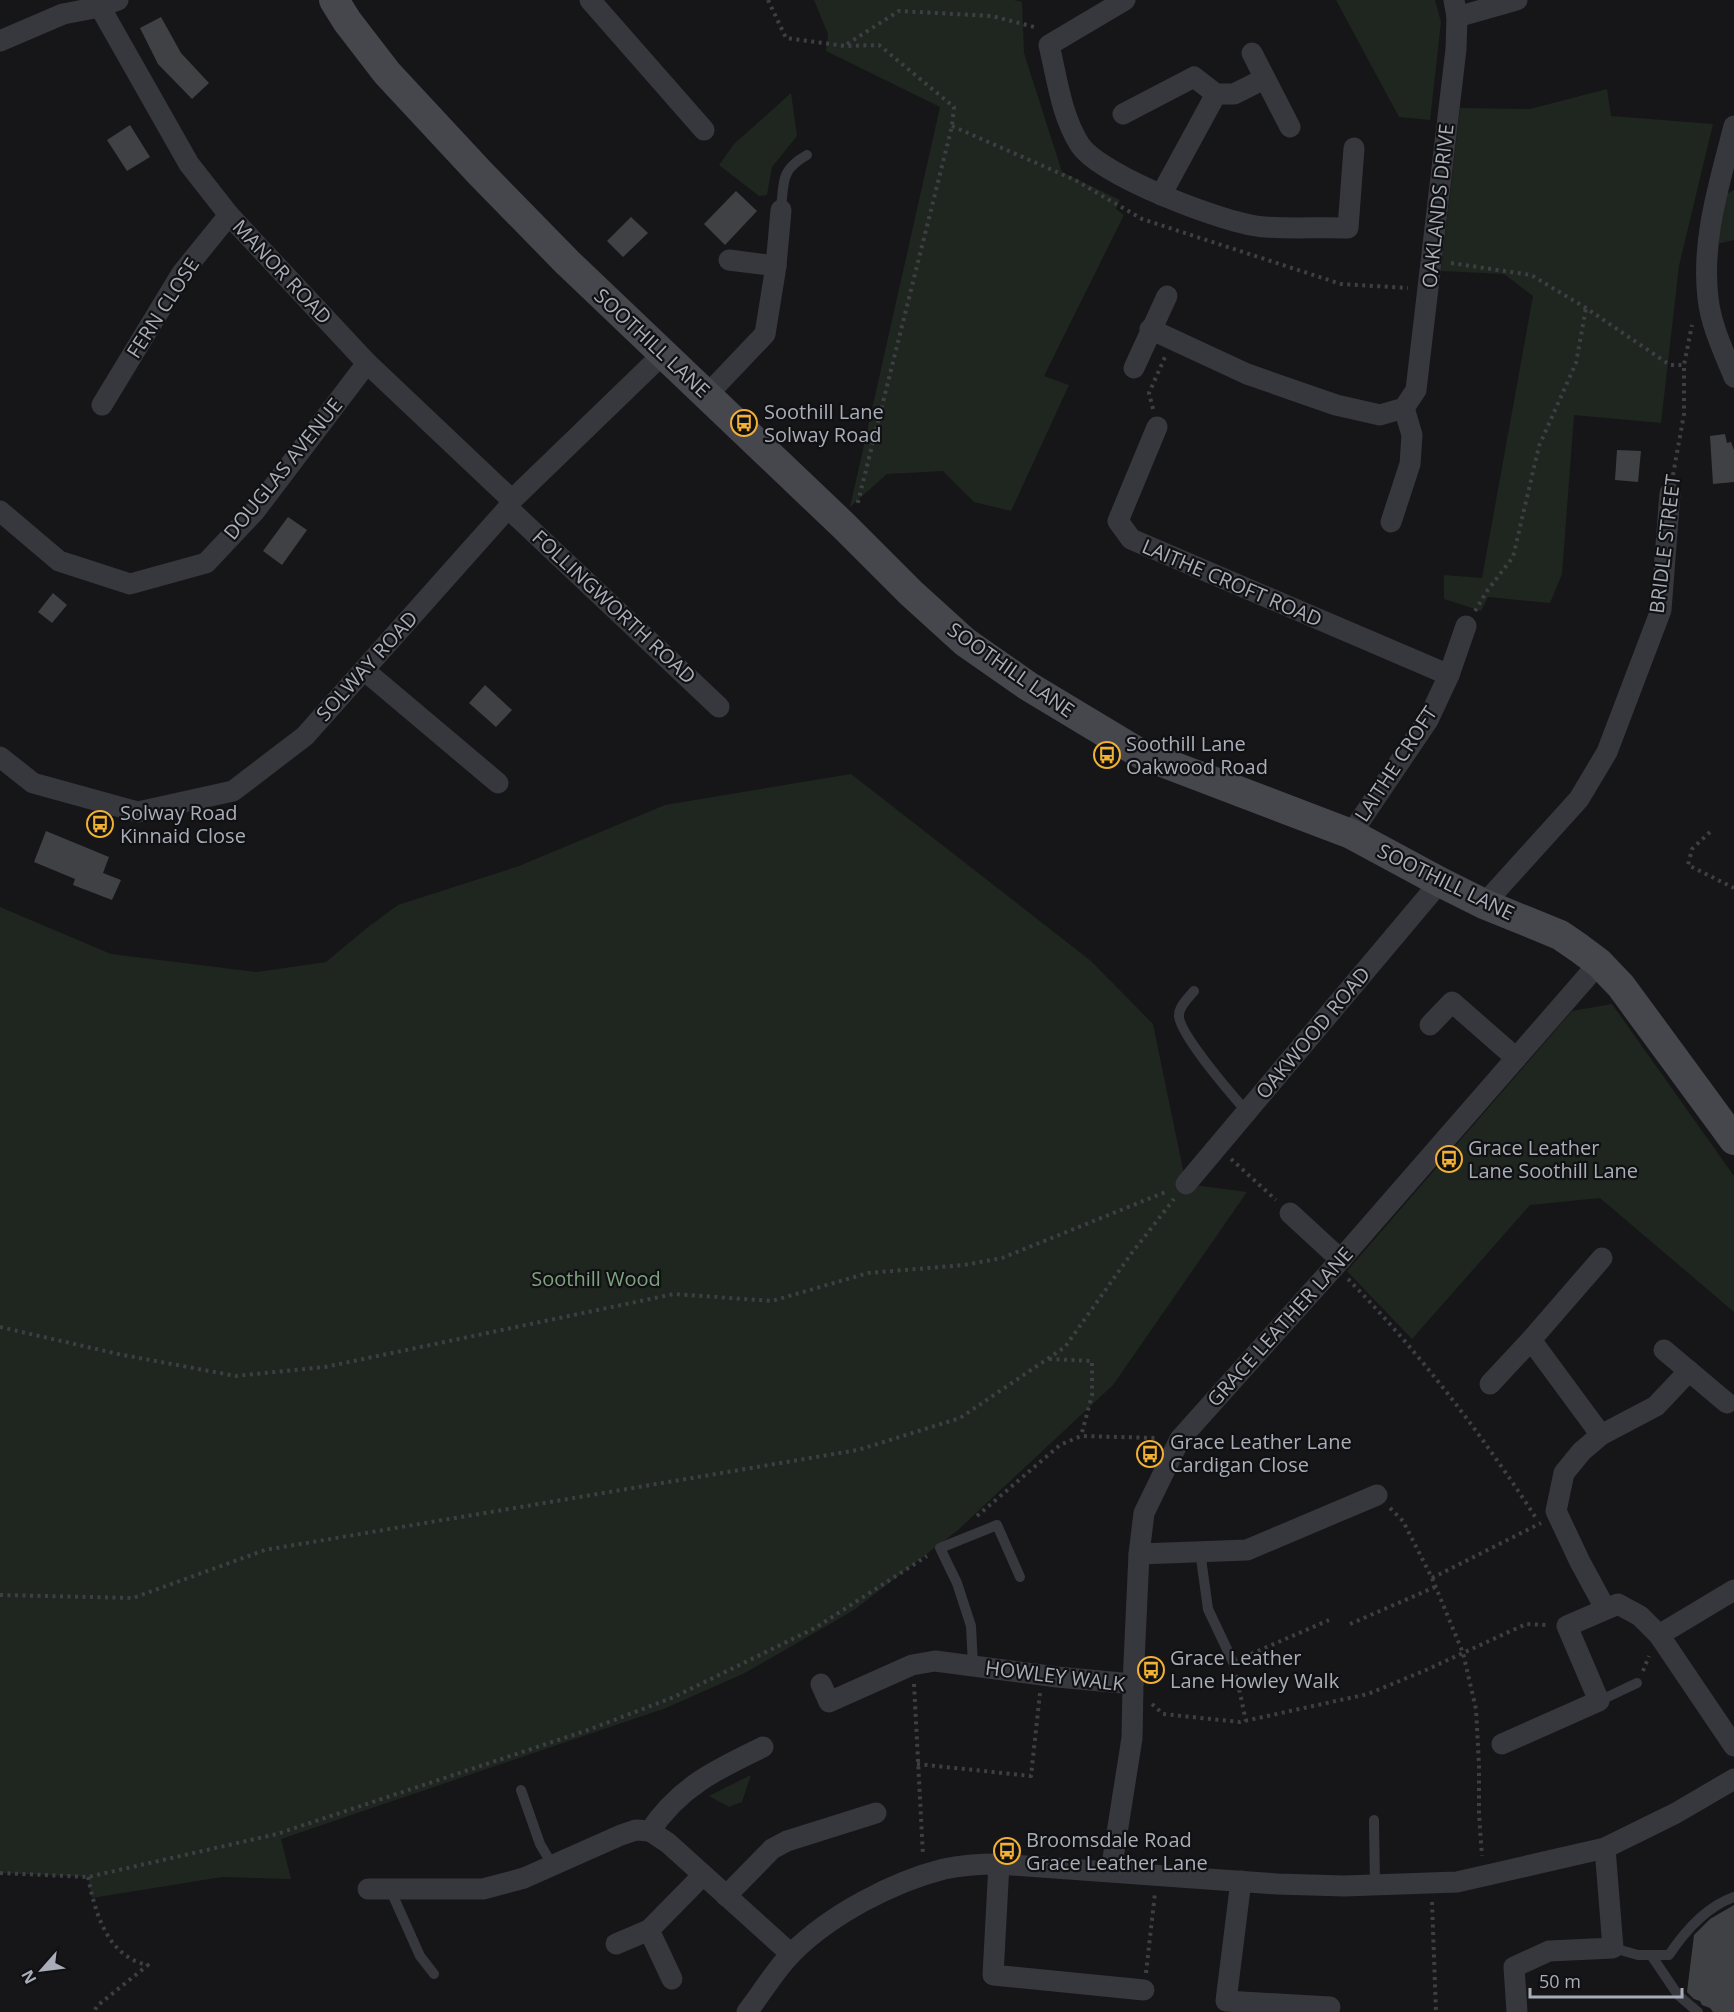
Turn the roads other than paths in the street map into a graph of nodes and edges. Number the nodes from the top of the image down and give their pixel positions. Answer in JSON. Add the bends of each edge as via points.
{"nodes":[{"id":1,"x":334,"y":0,"type":"edge"},
{"id":2,"x":590,"y":0,"type":"edge"},
{"id":3,"x":1125,"y":0,"type":"edge"},
{"id":4,"x":1518,"y":0,"type":"edge"},
{"id":5,"x":109,"y":3,"type":"edge"},
{"id":6,"x":1455,"y":9,"type":"edge"},
{"id":7,"x":0,"y":41,"type":"edge"},
{"id":8,"x":1252,"y":53,"type":"dead end"},
{"id":9,"x":1264,"y":79,"type":"junction"},
{"id":10,"x":1216,"y":94,"type":"junction"},
{"id":11,"x":1123,"y":114,"type":"dead end"},
{"id":12,"x":1734,"y":126,"type":"edge"},
{"id":13,"x":1290,"y":127,"type":"dead end"},
{"id":14,"x":704,"y":130,"type":"dead end"},
{"id":15,"x":1354,"y":148,"type":"dead end"},
{"id":16,"x":807,"y":155,"type":"dead end"},
{"id":17,"x":1161,"y":195,"type":"junction"},
{"id":18,"x":781,"y":210,"type":"joint"},
{"id":19,"x":229,"y":215,"type":"junction"},
{"id":20,"x":729,"y":260,"type":"dead end"},
{"id":21,"x":777,"y":266,"type":"junction"},
{"id":22,"x":1167,"y":296,"type":"dead end"},
{"id":23,"x":1150,"y":329,"type":"junction"},
{"id":24,"x":663,"y":354,"type":"junction"},
{"id":25,"x":367,"y":363,"type":"junction"},
{"id":26,"x":1134,"y":368,"type":"dead end"},
{"id":27,"x":1734,"y":377,"type":"edge"},
{"id":28,"x":707,"y":395,"type":"junction"},
{"id":29,"x":102,"y":405,"type":"dead end"},
{"id":30,"x":1404,"y":408,"type":"junction"},
{"id":31,"x":1157,"y":427,"type":"road end"},
{"id":32,"x":1670,"y":493,"type":"road end"},
{"id":33,"x":510,"y":504,"type":"junction"},
{"id":34,"x":0,"y":512,"type":"edge"},
{"id":35,"x":1391,"y":522,"type":"dead end"},
{"id":36,"x":1467,"y":626,"type":"road end"},
{"id":37,"x":364,"y":670,"type":"junction"},
{"id":38,"x":1449,"y":675,"type":"junction"},
{"id":39,"x":719,"y":707,"type":"dead end"},
{"id":40,"x":0,"y":757,"type":"edge"},
{"id":41,"x":498,"y":783,"type":"dead end"},
{"id":42,"x":1351,"y":834,"type":"junction"},
{"id":43,"x":1440,"y":882,"type":"junction"},
{"id":44,"x":1484,"y":904,"type":"junction"},
{"id":45,"x":1599,"y":963,"type":"junction"},
{"id":46,"x":1194,"y":991,"type":"dead end"},
{"id":47,"x":1430,"y":1025,"type":"dead end"},
{"id":48,"x":1516,"y":1058,"type":"junction"},
{"id":49,"x":1247,"y":1112,"type":"junction"},
{"id":50,"x":1732,"y":1134,"type":"edge"},
{"id":51,"x":1186,"y":1184,"type":"road end"},
{"id":52,"x":1290,"y":1213,"type":"road end"},
{"id":53,"x":1602,"y":1258,"type":"dead end"},
{"id":54,"x":1338,"y":1263,"type":"junction"},
{"id":55,"x":1531,"y":1340,"type":"junction"},
{"id":56,"x":1665,"y":1350,"type":"dead end"},
{"id":57,"x":1689,"y":1371,"type":"junction"},
{"id":58,"x":1490,"y":1384,"type":"dead end"},
{"id":59,"x":1730,"y":1406,"type":"edge"},
{"id":60,"x":1601,"y":1435,"type":"junction"},
{"id":61,"x":1377,"y":1495,"type":"road end"},
{"id":62,"x":1200,"y":1551,"type":"junction"},
{"id":63,"x":1139,"y":1554,"type":"junction"},
{"id":64,"x":1020,"y":1577,"type":"dead end"},
{"id":65,"x":1734,"y":1590,"type":"edge"},
{"id":66,"x":1605,"y":1608,"type":"junction"},
{"id":67,"x":1659,"y":1635,"type":"junction"},
{"id":68,"x":1233,"y":1662,"type":"road end"},
{"id":69,"x":973,"y":1666,"type":"junction"},
{"id":70,"x":1637,"y":1683,"type":"dead end"},
{"id":71,"x":821,"y":1684,"type":"dead end"},
{"id":72,"x":1132,"y":1684,"type":"junction"},
{"id":73,"x":1599,"y":1701,"type":"junction"},
{"id":74,"x":1502,"y":1744,"type":"dead end"},
{"id":75,"x":1734,"y":1746,"type":"edge"},
{"id":76,"x":763,"y":1747,"type":"dead end"},
{"id":77,"x":1734,"y":1779,"type":"edge"},
{"id":78,"x":520,"y":1790,"type":"dead end"},
{"id":79,"x":876,"y":1813,"type":"dead end"},
{"id":80,"x":1374,"y":1820,"type":"dead end"},
{"id":81,"x":650,"y":1831,"type":"junction"},
{"id":82,"x":1605,"y":1848,"type":"junction"},
{"id":83,"x":999,"y":1864,"type":"junction"},
{"id":84,"x":553,"y":1866,"type":"junction"},
{"id":85,"x":1111,"y":1871,"type":"junction"},
{"id":86,"x":703,"y":1875,"type":"junction"},
{"id":87,"x":1241,"y":1881,"type":"junction"},
{"id":88,"x":1375,"y":1886,"type":"junction"},
{"id":89,"x":369,"y":1889,"type":"dead end"},
{"id":90,"x":390,"y":1889,"type":"junction"},
{"id":91,"x":726,"y":1896,"type":"junction"},
{"id":92,"x":1734,"y":1897,"type":"edge"},
{"id":93,"x":650,"y":1930,"type":"junction"},
{"id":94,"x":616,"y":1944,"type":"dead end"},
{"id":95,"x":1613,"y":1948,"type":"junction"},
{"id":96,"x":791,"y":1954,"type":"junction"},
{"id":97,"x":1650,"y":1954,"type":"junction"},
{"id":98,"x":434,"y":1974,"type":"dead end"},
{"id":99,"x":672,"y":1979,"type":"dead end"},
{"id":100,"x":1144,"y":1990,"type":"road end"},
{"id":101,"x":1330,"y":2007,"type":"dead end"},
{"id":102,"x":747,"y":2012,"type":"edge"},
{"id":103,"x":1517,"y":2012,"type":"edge"},
{"id":104,"x":1698,"y":2012,"type":"edge"}],
"edges":[{"from":1,"to":24,"type":"main road","name":"SOOTHILL LANE","via":[[387,73],[568,263]]},
{"from":2,"to":14,"type":"street"},
{"from":3,"to":17,"type":"street","via":[[1057,40],[1065,113],[1081,146],[1106,167]]},
{"from":4,"to":6,"type":"street"},
{"from":5,"to":7,"type":"street","via":[[63,15]]},
{"from":5,"to":19,"type":"street","name":"MANOR ROAD","via":[[189,164]]},
{"from":6,"to":30,"type":"street","name":"OAKLANDS DRIVE","via":[[1456,49],[1416,390]]},
{"from":8,"to":9,"type":"street"},
{"from":9,"to":10,"type":"street","via":[[1234,94]]},
{"from":9,"to":13,"type":"street"},
{"from":10,"to":11,"type":"street","via":[[1194,77]]},
{"from":10,"to":17,"type":"street"},
{"from":12,"to":27,"type":"street","via":[[1707,242],[1708,298],[1716,333]]},
{"from":15,"to":17,"type":"street","via":[[1348,228],[1263,227],[1199,211]]},
{"from":16,"to":18,"type":"lane","via":[[792,163],[788,170]]},
{"from":18,"to":21,"type":"street"},
{"from":19,"to":25,"type":"street","name":"MANOR ROAD"},
{"from":19,"to":29,"type":"street","name":"FERN CLOSE","via":[[182,273]]},
{"from":20,"to":21,"type":"street"},
{"from":21,"to":28,"type":"street","via":[[765,333]]},
{"from":22,"to":23,"type":"street"},
{"from":23,"to":26,"type":"street"},
{"from":23,"to":30,"type":"street","via":[[1247,374],[1336,405],[1380,415]]},
{"from":24,"to":28,"type":"main road","name":"SOOTHILL LANE"},
{"from":24,"to":33,"type":"street","name":"SOLWAY ROAD"},
{"from":25,"to":33,"type":"street","name":"MANOR ROAD"},
{"from":25,"to":34,"type":"street","name":"DOUGLAS AVENUE","via":[[255,510],[206,563],[130,584],[59,561]]},
{"from":28,"to":42,"type":"main road","name":"SOOTHILL LANE","via":[[910,593],[965,642],[1028,686],[1141,754]]},
{"from":30,"to":35,"type":"street","via":[[1412,435],[1410,464]]},
{"from":31,"to":38,"type":"street","name":"LAITHE CROFT ROAD","via":[[1118,521],[1131,539]]},
{"from":32,"to":44,"type":"street","name":"BRIDLE STREET","via":[[1660,610],[1607,752],[1579,799]]},
{"from":33,"to":37,"type":"street","name":"SOLWAY ROAD"},
{"from":33,"to":39,"type":"street","name":"FOLLINGWORTH ROAD"},
{"from":36,"to":38,"type":"street","name":"LAITHE CROFT"},
{"from":37,"to":40,"type":"street","name":"SOLWAY ROAD","via":[[304,736],[234,791],[138,812],[33,783]]},
{"from":37,"to":41,"type":"street"},
{"from":38,"to":42,"type":"street","name":"LAITHE CROFT","via":[[1428,720]]},
{"from":42,"to":43,"type":"main road","name":"SOOTHILL LANE"},
{"from":43,"to":44,"type":"main road","name":"SOOTHILL LANE"},
{"from":43,"to":49,"type":"street","name":"OAKWOOD ROAD"},
{"from":44,"to":45,"type":"main road","name":"SOOTHILL LANE","via":[[1560,935]]},
{"from":45,"to":48,"type":"street","name":"GRACE LEATHER LANE"},
{"from":45,"to":50,"type":"main road","name":"SOOTHILL LANE","via":[[1621,986]]},
{"from":46,"to":49,"type":"lane","via":[[1178,1015],[1182,1029]]},
{"from":47,"to":48,"type":"street","via":[[1452,1002]]},
{"from":48,"to":54,"type":"street","name":"GRACE LEATHER LANE"},
{"from":49,"to":51,"type":"street","name":"OAKWOOD ROAD"},
{"from":52,"to":54,"type":"street"},
{"from":53,"to":55,"type":"street"},
{"from":54,"to":63,"type":"street","name":"GRACE LEATHER LANE","via":[[1180,1439],[1144,1513]]},
{"from":55,"to":58,"type":"street"},
{"from":55,"to":60,"type":"street"},
{"from":56,"to":57,"type":"street"},
{"from":57,"to":59,"type":"street"},
{"from":57,"to":60,"type":"street","via":[[1656,1406]]},
{"from":60,"to":66,"type":"street","via":[[1564,1473],[1556,1511],[1549,1519],[1580,1562]]},
{"from":61,"to":62,"type":"street","via":[[1246,1550]]},
{"from":62,"to":63,"type":"street"},
{"from":62,"to":68,"type":"lane","via":[[1208,1609]]},
{"from":63,"to":72,"type":"street","name":"GRACE LEATHER LANE"},
{"from":64,"to":69,"type":"lane","via":[[997,1525],[940,1548],[971,1626]]},
{"from":65,"to":67,"type":"street"},
{"from":66,"to":67,"type":"street","via":[[1618,1604]]},
{"from":66,"to":73,"type":"street","via":[[1567,1626]]},
{"from":67,"to":75,"type":"street"},
{"from":69,"to":71,"type":"street","name":"HOWLEY WALK","via":[[935,1661],[912,1665],[829,1702]]},
{"from":69,"to":72,"type":"street","name":"HOWLEY WALK"},
{"from":70,"to":73,"type":"lane"},
{"from":72,"to":85,"type":"street","name":"GRACE LEATHER LANE","via":[[1132,1738]]},
{"from":73,"to":74,"type":"street"},
{"from":76,"to":81,"type":"street","via":[[702,1778],[662,1813]]},
{"from":77,"to":82,"type":"street"},
{"from":78,"to":84,"type":"lane","via":[[540,1844]]},
{"from":79,"to":91,"type":"street","via":[[772,1849]]},
{"from":80,"to":88,"type":"lane"},
{"from":81,"to":84,"type":"street","via":[[621,1835]]},
{"from":81,"to":86,"type":"street"},
{"from":82,"to":88,"type":"street","via":[[1457,1882]]},
{"from":82,"to":95,"type":"street"},
{"from":83,"to":85,"type":"street"},
{"from":83,"to":96,"type":"street","via":[[963,1866],[892,1888],[842,1914]]},
{"from":83,"to":100,"type":"street","via":[[993,1975]]},
{"from":84,"to":90,"type":"street","via":[[483,1889]]},
{"from":85,"to":87,"type":"street"},
{"from":86,"to":91,"type":"street"},
{"from":86,"to":93,"type":"street"},
{"from":87,"to":88,"type":"street"},
{"from":87,"to":101,"type":"street","via":[[1226,2001]]},
{"from":89,"to":90,"type":"street"},
{"from":90,"to":98,"type":"lane","via":[[420,1956]]},
{"from":91,"to":96,"type":"street"},
{"from":92,"to":97,"type":"lane","via":[[1691,1925],[1669,1955]]},
{"from":93,"to":94,"type":"street"},
{"from":93,"to":99,"type":"street"},
{"from":95,"to":97,"type":"lane"},
{"from":95,"to":103,"type":"street","via":[[1548,1951],[1514,1967]]},
{"from":96,"to":102,"type":"street"},
{"from":97,"to":104,"type":"lane","via":[[1678,1995]]}]}
